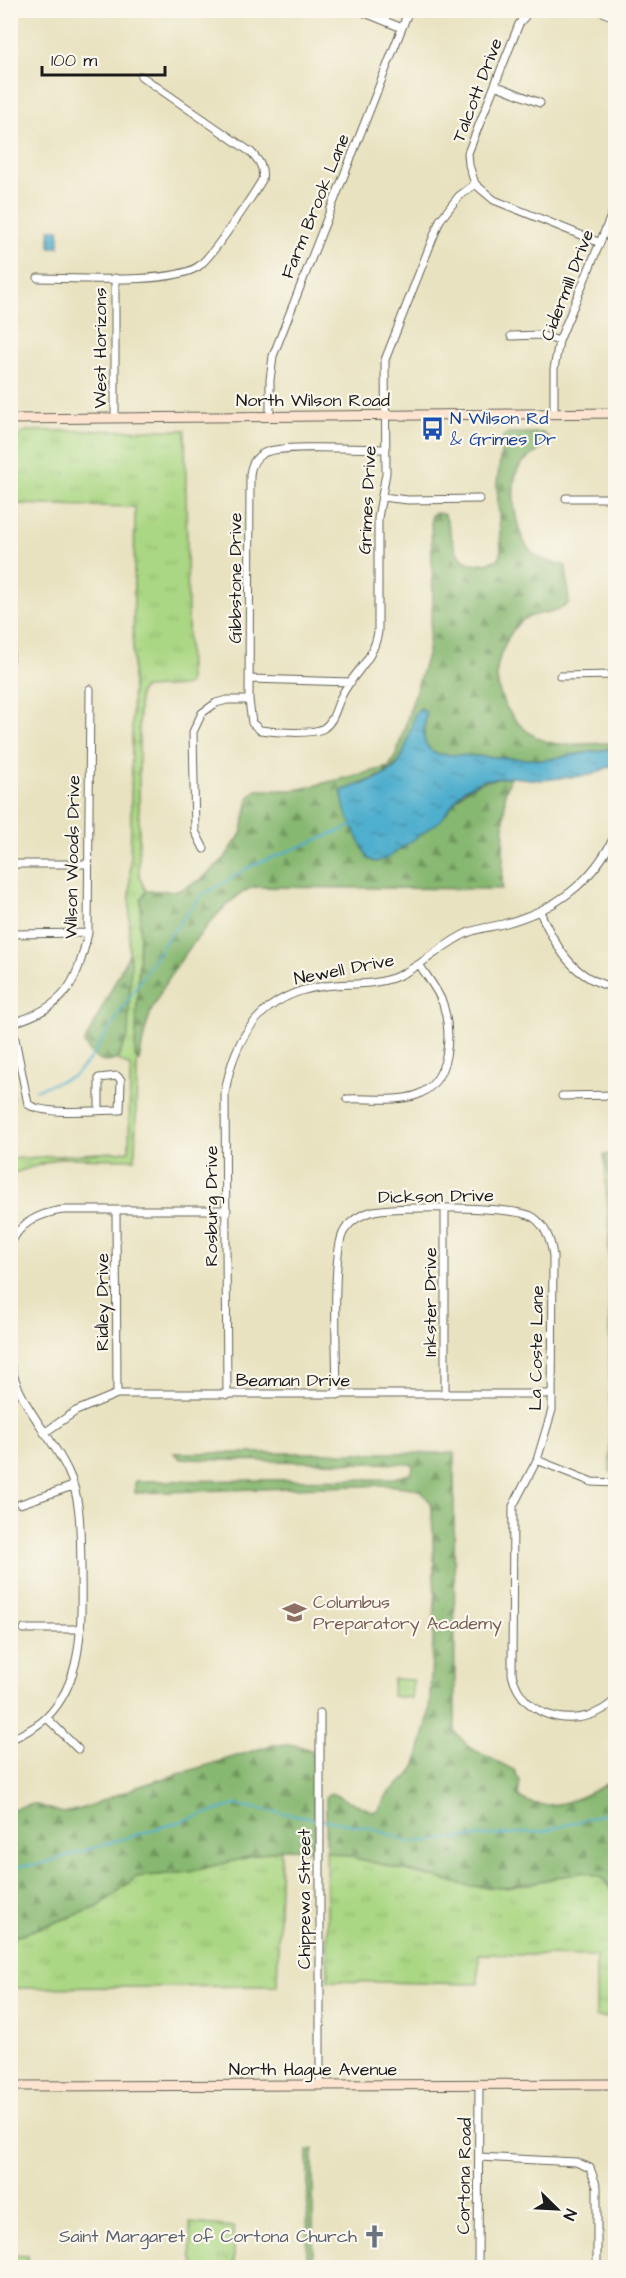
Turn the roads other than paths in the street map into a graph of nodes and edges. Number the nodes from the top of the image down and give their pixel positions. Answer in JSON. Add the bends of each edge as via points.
{"nodes":[{"id":1,"x":358,"y":10,"type":"edge"},
{"id":2,"x":409,"y":10,"type":"edge"},
{"id":3,"x":530,"y":10,"type":"edge"},
{"id":4,"x":598,"y":10,"type":"edge"},
{"id":5,"x":615,"y":18,"type":"edge"},
{"id":6,"x":402,"y":28,"type":"junction"},
{"id":7,"x":141,"y":76,"type":"dead end"},
{"id":8,"x":495,"y":85,"type":"junction"},
{"id":9,"x":540,"y":103,"type":"dead end"},
{"id":10,"x":475,"y":184,"type":"junction"},
{"id":11,"x":615,"y":204,"type":"edge"},
{"id":12,"x":598,"y":242,"type":"junction"},
{"id":13,"x":38,"y":278,"type":"dead end"},
{"id":14,"x":115,"y":278,"type":"junction"},
{"id":15,"x":511,"y":336,"type":"dead end"},
{"id":16,"x":559,"y":341,"type":"junction"},
{"id":17,"x":615,"y":413,"type":"edge"},
{"id":18,"x":554,"y":414,"type":"junction"},
{"id":19,"x":384,"y":416,"type":"junction"},
{"id":20,"x":270,"y":417,"type":"junction"},
{"id":21,"x":115,"y":418,"type":"junction"},
{"id":22,"x":10,"y":419,"type":"edge"},
{"id":23,"x":386,"y":449,"type":"junction"},
{"id":24,"x":381,"y":497,"type":"junction"},
{"id":25,"x":566,"y":498,"type":"dead end"},
{"id":26,"x":615,"y":498,"type":"edge"},
{"id":27,"x":479,"y":499,"type":"dead end"},
{"id":28,"x":10,"y":650,"type":"edge"},
{"id":29,"x":10,"y":658,"type":"edge"},
{"id":30,"x":615,"y":675,"type":"edge"},
{"id":31,"x":560,"y":676,"type":"dead end"},
{"id":32,"x":250,"y":679,"type":"junction"},
{"id":33,"x":351,"y":682,"type":"junction"},
{"id":34,"x":90,"y":689,"type":"dead end"},
{"id":35,"x":249,"y":700,"type":"junction"},
{"id":36,"x":615,"y":833,"type":"edge"},
{"id":37,"x":613,"y":847,"type":"edge"},
{"id":38,"x":204,"y":849,"type":"dead end"},
{"id":39,"x":10,"y":864,"type":"edge"},
{"id":40,"x":88,"y":864,"type":"junction"},
{"id":41,"x":540,"y":912,"type":"junction"},
{"id":42,"x":88,"y":933,"type":"junction"},
{"id":43,"x":10,"y":934,"type":"edge"},
{"id":44,"x":419,"y":964,"type":"junction"},
{"id":45,"x":615,"y":988,"type":"edge"},
{"id":46,"x":252,"y":1023,"type":"joint"},
{"id":47,"x":11,"y":1024,"type":"edge"},
{"id":48,"x":615,"y":1095,"type":"edge"},
{"id":49,"x":562,"y":1096,"type":"dead end"},
{"id":50,"x":347,"y":1099,"type":"dead end"},
{"id":51,"x":99,"y":1110,"type":"junction"},
{"id":52,"x":445,"y":1209,"type":"junction"},
{"id":53,"x":116,"y":1210,"type":"junction"},
{"id":54,"x":227,"y":1210,"type":"junction"},
{"id":55,"x":548,"y":1234,"type":"joint"},
{"id":56,"x":10,"y":1248,"type":"edge"},
{"id":57,"x":10,"y":1362,"type":"edge"},
{"id":58,"x":117,"y":1394,"type":"junction"},
{"id":59,"x":227,"y":1395,"type":"junction"},
{"id":60,"x":337,"y":1395,"type":"junction"},
{"id":61,"x":446,"y":1395,"type":"junction"},
{"id":62,"x":552,"y":1395,"type":"junction"},
{"id":63,"x":44,"y":1433,"type":"junction"},
{"id":64,"x":537,"y":1460,"type":"junction"},
{"id":65,"x":615,"y":1483,"type":"edge"},
{"id":66,"x":74,"y":1486,"type":"junction"},
{"id":67,"x":20,"y":1504,"type":"dead end"},
{"id":68,"x":24,"y":1629,"type":"dead end"},
{"id":69,"x":81,"y":1629,"type":"junction"},
{"id":70,"x":615,"y":1700,"type":"edge"},
{"id":71,"x":320,"y":1713,"type":"dead end"},
{"id":72,"x":47,"y":1718,"type":"junction"},
{"id":73,"x":10,"y":1740,"type":"edge"},
{"id":74,"x":78,"y":1749,"type":"dead end"},
{"id":75,"x":615,"y":2084,"type":"edge"},
{"id":76,"x":320,"y":2085,"type":"junction"},
{"id":77,"x":479,"y":2085,"type":"junction"},
{"id":78,"x":10,"y":2086,"type":"edge"},
{"id":79,"x":479,"y":2157,"type":"junction"},
{"id":80,"x":478,"y":2268,"type":"edge"},
{"id":81,"x":597,"y":2268,"type":"edge"}],
"edges":[{"from":1,"to":6,"type":"street"},
{"from":2,"to":6,"type":"street","name":"Farm Brook Lane"},
{"from":3,"to":8,"type":"street","name":"Talcott Drive","via":[[519,24]]},
{"from":4,"to":5,"type":"street"},
{"from":6,"to":20,"type":"street","name":"Farm Brook Lane","via":[[273,356]]},
{"from":7,"to":14,"type":"street","via":[[252,153],[263,173],[258,186],[199,266],[185,273]]},
{"from":8,"to":9,"type":"street"},
{"from":8,"to":10,"type":"street","name":"Talcott Drive","via":[[468,153]]},
{"from":10,"to":12,"type":"street","via":[[494,200]]},
{"from":10,"to":19,"type":"street","name":"Grimes Drive","via":[[459,196],[440,220],[393,337],[385,360]]},
{"from":11,"to":12,"type":"street","name":"Cidermill Drive"},
{"from":12,"to":16,"type":"street","name":"Cidermill Drive"},
{"from":13,"to":14,"type":"street"},
{"from":14,"to":21,"type":"street","name":"West Horizons"},
{"from":15,"to":16,"type":"street","via":[[540,335]]},
{"from":16,"to":18,"type":"street","name":"Cidermill Drive","via":[[554,369]]},
{"from":17,"to":18,"type":"main road","name":"North Wilson Road"},
{"from":18,"to":19,"type":"main road","name":"North Wilson Road"},
{"from":19,"to":20,"type":"main road","name":"North Wilson Road"},
{"from":19,"to":23,"type":"street","name":"Grimes Drive"},
{"from":20,"to":21,"type":"main road","name":"North Wilson Road"},
{"from":21,"to":22,"type":"main road","name":"North Wilson Road"},
{"from":23,"to":24,"type":"street","name":"Grimes Drive"},
{"from":23,"to":32,"type":"street","name":"Gibbstone Drive","via":[[276,448],[258,457],[250,475]]},
{"from":24,"to":27,"type":"street"},
{"from":24,"to":33,"type":"street","name":"Grimes Drive","via":[[378,632],[367,663]]},
{"from":25,"to":26,"type":"street"},
{"from":28,"to":29,"type":"street"},
{"from":30,"to":31,"type":"street"},
{"from":32,"to":33,"type":"street"},
{"from":32,"to":35,"type":"street","name":"Gibbstone Drive"},
{"from":33,"to":35,"type":"street","name":"Grimes Drive","via":[[330,721],[316,731],[260,730],[252,723]]},
{"from":34,"to":40,"type":"street","name":"Wilson Woods Drive"},
{"from":35,"to":38,"type":"street","via":[[216,703],[202,713],[193,732],[195,831]]},
{"from":36,"to":37,"type":"street","name":"Newell Drive"},
{"from":37,"to":41,"type":"street","name":"Newell Drive","via":[[581,885]]},
{"from":39,"to":40,"type":"street"},
{"from":40,"to":42,"type":"street","name":"Wilson Woods Drive"},
{"from":41,"to":44,"type":"street","name":"Newell Drive","via":[[468,933]]},
{"from":41,"to":45,"type":"street","via":[[572,967]]},
{"from":42,"to":43,"type":"street"},
{"from":42,"to":47,"type":"street","name":"Wilson Woods Drive","via":[[70,988],[62,998]]},
{"from":44,"to":46,"type":"street","name":"Newell Drive","via":[[392,978],[368,984],[293,993]]},
{"from":44,"to":50,"type":"street","via":[[438,993],[445,1014],[445,1062],[440,1075],[415,1095]]},
{"from":46,"to":54,"type":"street","name":"Rosburg Drive","via":[[233,1056],[225,1093]]},
{"from":47,"to":51,"type":"street","via":[[28,1104],[39,1110]]},
{"from":48,"to":49,"type":"street"},
{"from":51,"to":51,"type":"street","via":[[120,1110],[121,1080],[117,1076],[99,1078]]},
{"from":52,"to":55,"type":"street","name":"Dickson Drive","via":[[519,1212],[536,1220]]},
{"from":52,"to":60,"type":"street","name":"Dickson Drive","via":[[373,1211],[360,1216],[343,1233],[337,1256]]},
{"from":52,"to":61,"type":"street","name":"Inkster Drive"},
{"from":53,"to":54,"type":"street"},
{"from":53,"to":56,"type":"street","via":[[45,1213],[19,1231]]},
{"from":53,"to":58,"type":"street","name":"Ridley Drive"},
{"from":54,"to":59,"type":"street","name":"Rosburg Drive"},
{"from":55,"to":62,"type":"street","name":"La Coste Lane","via":[[553,1256]]},
{"from":57,"to":63,"type":"street","via":[[16,1386]]},
{"from":58,"to":59,"type":"street","name":"Beaman Drive"},
{"from":58,"to":63,"type":"street","name":"Beaman Drive","via":[[76,1411]]},
{"from":59,"to":60,"type":"street","name":"Beaman Drive"},
{"from":60,"to":61,"type":"street","name":"Beaman Drive"},
{"from":61,"to":62,"type":"street","name":"Beaman Drive"},
{"from":62,"to":64,"type":"street","name":"La Coste Lane","via":[[549,1426]]},
{"from":63,"to":66,"type":"street"},
{"from":64,"to":65,"type":"street","via":[[592,1482]]},
{"from":64,"to":70,"type":"street","name":"La Coste Lane","via":[[513,1506],[512,1674],[519,1695],[543,1714],[582,1716],[604,1709]]},
{"from":66,"to":67,"type":"street"},
{"from":66,"to":69,"type":"street","via":[[80,1529]]},
{"from":68,"to":69,"type":"street"},
{"from":69,"to":72,"type":"street","via":[[72,1675]]},
{"from":71,"to":76,"type":"street","name":"Chippewa Street"},
{"from":72,"to":73,"type":"street"},
{"from":72,"to":74,"type":"street"},
{"from":75,"to":77,"type":"main road","name":"North Hague Avenue"},
{"from":76,"to":77,"type":"main road","name":"North Hague Avenue"},
{"from":76,"to":78,"type":"main road","name":"North Hague Avenue"},
{"from":77,"to":79,"type":"street","name":"Cortona Road"},
{"from":79,"to":80,"type":"street","name":"Cortona Road"},
{"from":79,"to":81,"type":"street","via":[[576,2162],[590,2168],[597,2187]]}]}
